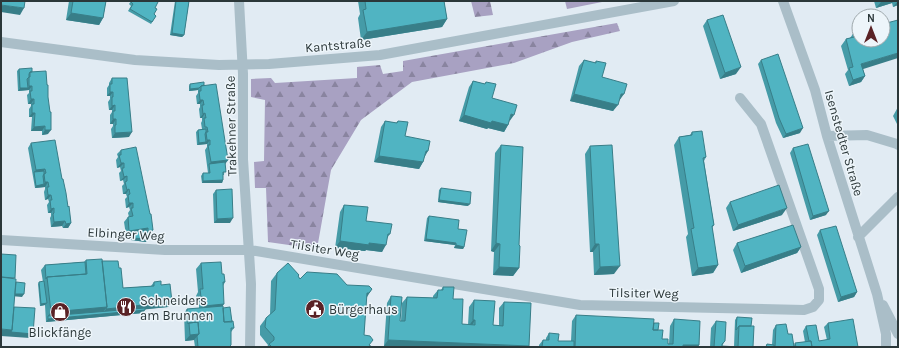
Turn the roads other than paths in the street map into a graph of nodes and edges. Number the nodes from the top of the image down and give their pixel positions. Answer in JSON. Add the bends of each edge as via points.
{"nodes":[{"id":1,"x":239,"y":1,"type":"edge"},
{"id":2,"x":674,"y":1,"type":"edge"},
{"id":3,"x":783,"y":1,"type":"edge"},
{"id":4,"x":1,"y":42,"type":"edge"},
{"id":5,"x":242,"y":66,"type":"junction"},
{"id":6,"x":740,"y":98,"type":"dead end"},
{"id":7,"x":827,"y":136,"type":"junction"},
{"id":8,"x":898,"y":146,"type":"edge"},
{"id":9,"x":898,"y":197,"type":"edge"},
{"id":10,"x":858,"y":237,"type":"junction"},
{"id":11,"x":1,"y":240,"type":"edge"},
{"id":12,"x":250,"y":250,"type":"junction"},
{"id":13,"x":877,"y":294,"type":"junction"},
{"id":14,"x":898,"y":334,"type":"edge"},
{"id":15,"x":250,"y":347,"type":"edge"},
{"id":16,"x":886,"y":347,"type":"edge"}],
"edges":[{"from":1,"to":5,"type":"street","name":"Trakehner Straße"},
{"from":2,"to":5,"type":"street","name":"Kantstraße","via":[[380,55]]},
{"from":3,"to":7,"type":"street","name":"Isenstedter Straße","via":[[815,90]]},
{"from":4,"to":5,"type":"street","name":"Kantstraße","via":[[135,60]]},
{"from":5,"to":12,"type":"street","name":"Trakehner Straße","via":[[243,159]]},
{"from":6,"to":12,"type":"street","name":"Tilsiter Weg","via":[[761,124],[819,289],[819,300],[813,307],[804,310],[580,305]]},
{"from":7,"to":8,"type":"street","via":[[867,135]]},
{"from":7,"to":10,"type":"street","name":"Isenstedter Straße"},
{"from":9,"to":10,"type":"street"},
{"from":10,"to":13,"type":"street","name":"Isenstedter Straße"},
{"from":11,"to":12,"type":"street","name":"Elbinger Weg","via":[[165,250]]},
{"from":12,"to":15,"type":"street","name":"Trakehner Straße"},
{"from":13,"to":14,"type":"street","name":"Isenstedter Straße"},
{"from":13,"to":16,"type":"street","name":"Isenstedter Straße","via":[[886,334]]}]}
